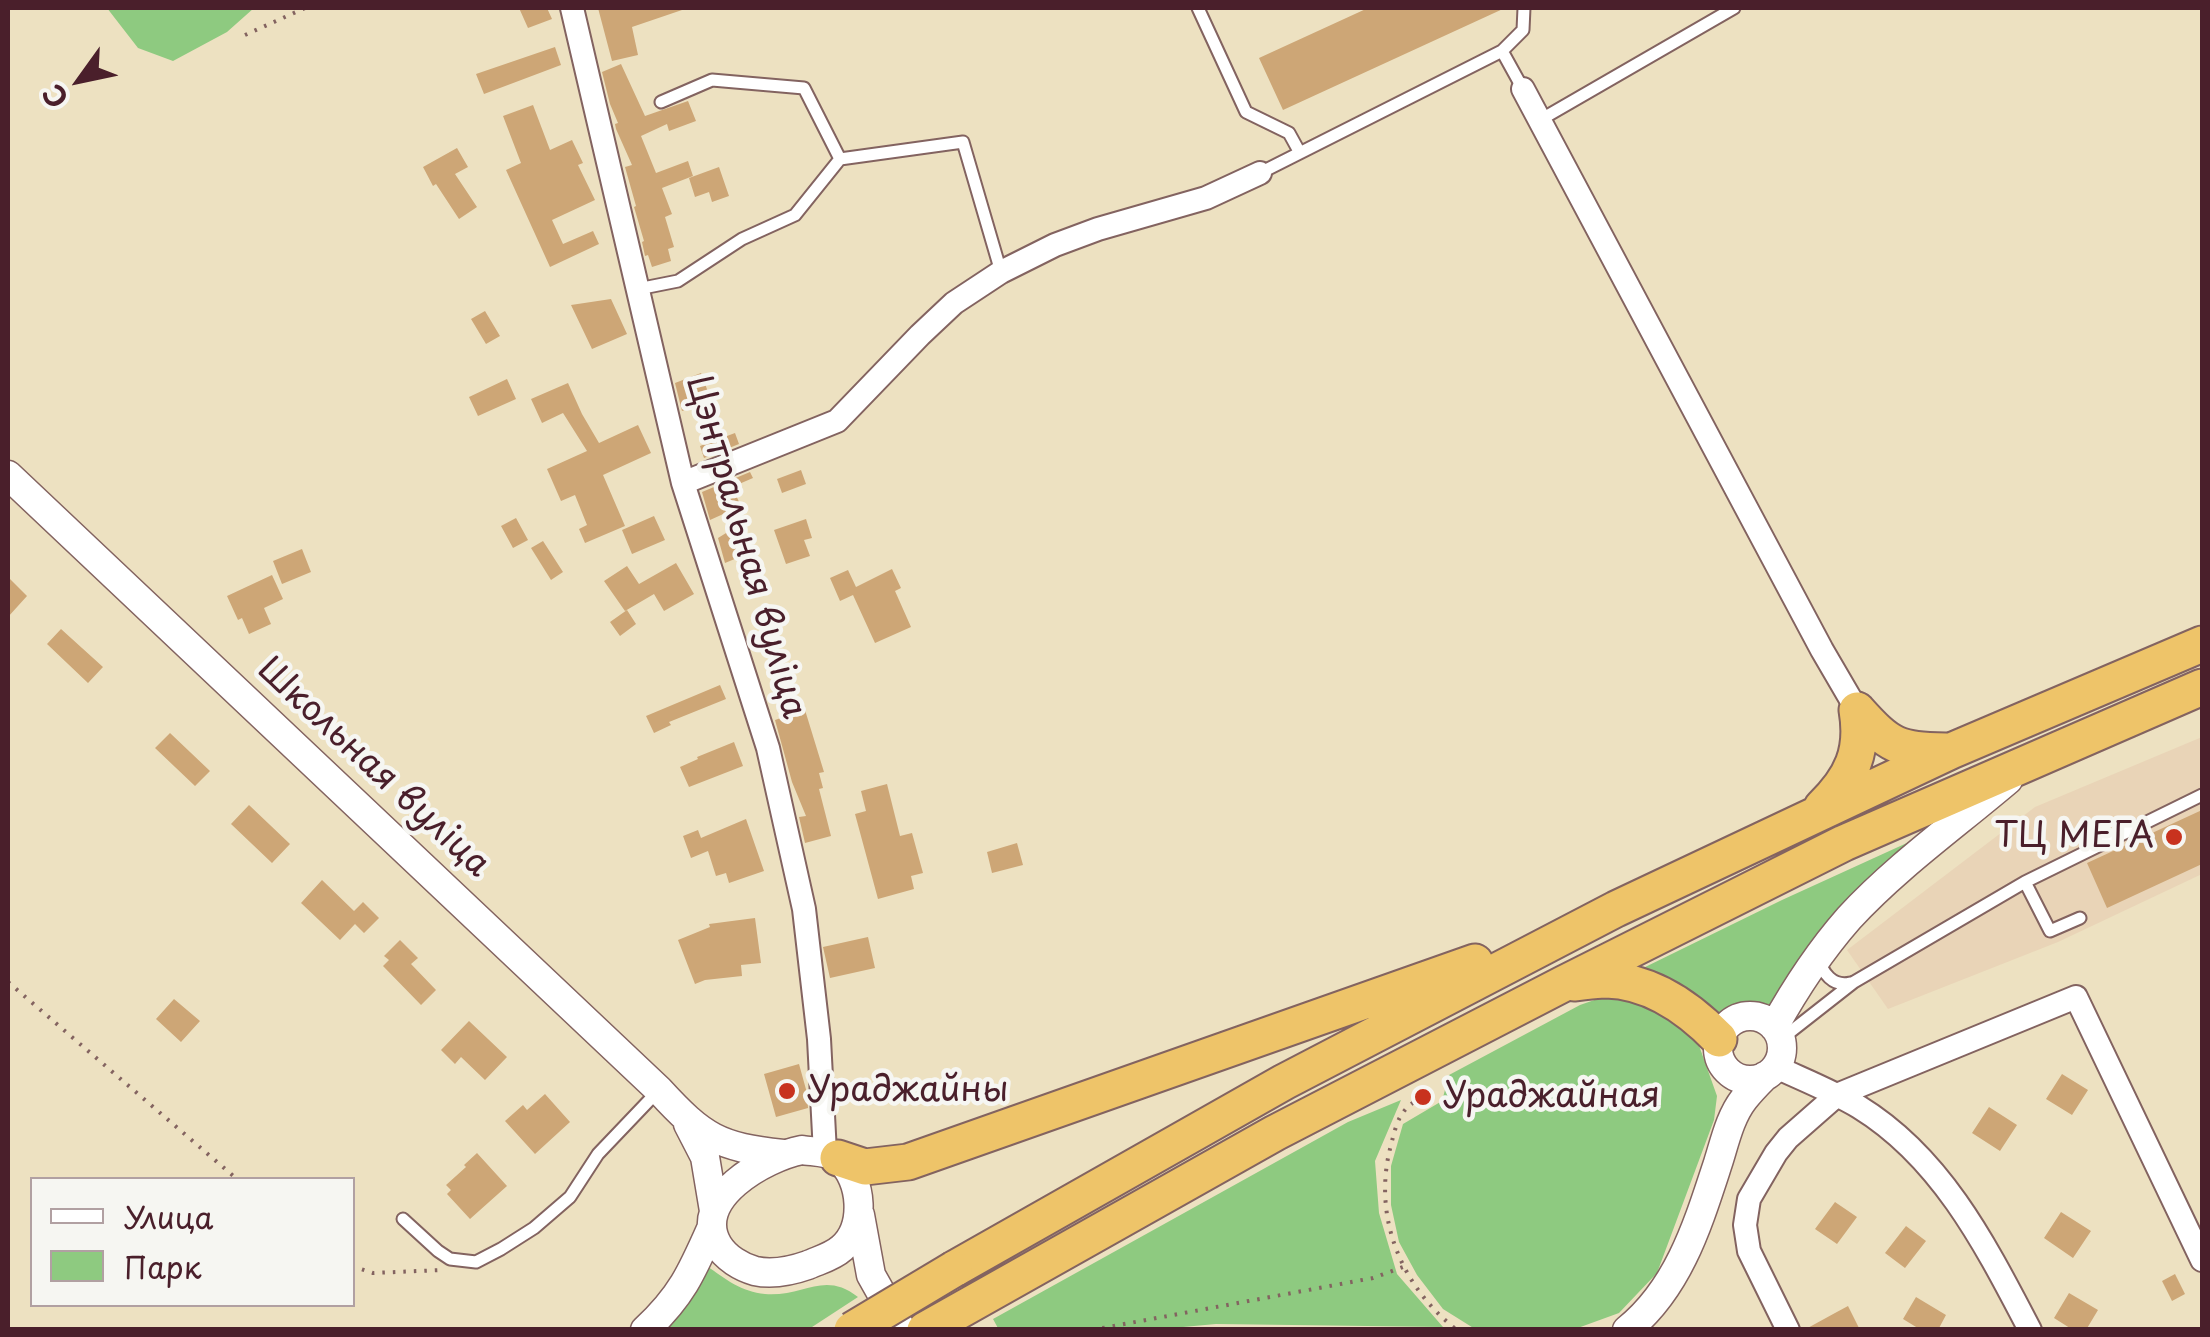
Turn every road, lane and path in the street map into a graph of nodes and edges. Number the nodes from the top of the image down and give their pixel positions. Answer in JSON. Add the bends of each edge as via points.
{"nodes":[{"id":1,"x":305,"y":8,"type":"edge"},
{"id":2,"x":572,"y":8,"type":"edge"},
{"id":3,"x":1198,"y":8,"type":"edge"},
{"id":4,"x":1524,"y":8,"type":"edge"},
{"id":5,"x":1734,"y":8,"type":"edge"},
{"id":6,"x":245,"y":35,"type":"dead end"},
{"id":7,"x":1502,"y":51,"type":"junction"},
{"id":8,"x":1523,"y":90,"type":"joint"},
{"id":9,"x":661,"y":102,"type":"dead end"},
{"id":10,"x":1540,"y":120,"type":"junction"},
{"id":11,"x":1300,"y":154,"type":"junction"},
{"id":12,"x":840,"y":159,"type":"junction"},
{"id":13,"x":1260,"y":172,"type":"joint"},
{"id":14,"x":1001,"y":272,"type":"junction"},
{"id":15,"x":638,"y":290,"type":"junction"},
{"id":16,"x":8,"y":476,"type":"edge"},
{"id":17,"x":682,"y":483,"type":"junction"},
{"id":18,"x":2202,"y":644,"type":"edge"},
{"id":19,"x":2202,"y":687,"type":"edge"},
{"id":20,"x":1857,"y":710,"type":"junction"},
{"id":21,"x":1950,"y":751,"type":"junction"},
{"id":22,"x":2030,"y":762,"type":"junction"},
{"id":23,"x":2202,"y":794,"type":"edge"},
{"id":24,"x":1803,"y":821,"type":"junction"},
{"id":25,"x":2025,"y":882,"type":"junction"},
{"id":26,"x":1616,"y":909,"type":"junction"},
{"id":27,"x":2080,"y":918,"type":"dead end"},
{"id":28,"x":1818,"y":956,"type":"junction"},
{"id":29,"x":8,"y":982,"type":"edge"},
{"id":30,"x":1854,"y":982,"type":"junction"},
{"id":31,"x":1563,"y":984,"type":"junction"},
{"id":32,"x":1774,"y":1052,"type":"junction"},
{"id":33,"x":1722,"y":1054,"type":"junction"},
{"id":34,"x":1406,"y":1064,"type":"junction"},
{"id":35,"x":659,"y":1090,"type":"junction"},
{"id":36,"x":1837,"y":1094,"type":"junction"},
{"id":37,"x":685,"y":1118,"type":"junction"},
{"id":38,"x":1732,"y":1120,"type":"junction"},
{"id":39,"x":783,"y":1154,"type":"junction"},
{"id":40,"x":832,"y":1155,"type":"junction"},
{"id":41,"x":235,"y":1177,"type":"edge"},
{"id":42,"x":858,"y":1209,"type":"junction"},
{"id":43,"x":403,"y":1219,"type":"dead end"},
{"id":44,"x":712,"y":1220,"type":"junction"},
{"id":45,"x":2202,"y":1260,"type":"edge"},
{"id":46,"x":476,"y":1262,"type":"junction"},
{"id":47,"x":355,"y":1267,"type":"edge"},
{"id":48,"x":1403,"y":1268,"type":"junction"},
{"id":49,"x":795,"y":1269,"type":"junction"},
{"id":50,"x":874,"y":1283,"type":"junction"},
{"id":51,"x":645,"y":1330,"type":"edge"},
{"id":52,"x":852,"y":1330,"type":"edge"},
{"id":53,"x":902,"y":1330,"type":"edge"},
{"id":54,"x":925,"y":1330,"type":"edge"},
{"id":55,"x":1092,"y":1330,"type":"edge"},
{"id":56,"x":1457,"y":1330,"type":"edge"},
{"id":57,"x":1627,"y":1330,"type":"edge"},
{"id":58,"x":1788,"y":1330,"type":"edge"},
{"id":59,"x":2030,"y":1330,"type":"edge"}],
"edges":[{"from":1,"to":6,"type":"path"},
{"from":2,"to":15,"type":"street","name":"Цэнтральная вуліца"},
{"from":3,"to":11,"type":"lane","via":[[1246,112],[1289,134]]},
{"from":4,"to":7,"type":"lane","via":[[1523,30]]},
{"from":5,"to":10,"type":"lane"},
{"from":7,"to":8,"type":"lane"},
{"from":7,"to":11,"type":"lane"},
{"from":8,"to":10,"type":"street"},
{"from":9,"to":12,"type":"lane","via":[[712,80],[804,88]]},
{"from":10,"to":20,"type":"street"},
{"from":11,"to":13,"type":"lane"},
{"from":12,"to":14,"type":"lane","via":[[963,142]]},
{"from":12,"to":15,"type":"lane","via":[[795,215],[742,239],[678,281]]},
{"from":13,"to":14,"type":"street","via":[[1206,198],[1098,228]]},
{"from":14,"to":17,"type":"street","via":[[954,304],[837,421]]},
{"from":15,"to":17,"type":"street","name":"Цэнтральная вуліца"},
{"from":16,"to":35,"type":"street","name":"Школьная вуліца"},
{"from":17,"to":40,"type":"street","name":"Цэнтральная вуліца","via":[[768,748],[804,909]]},
{"from":18,"to":21,"type":"highway"},
{"from":19,"to":22,"type":"highway"},
{"from":20,"to":21,"type":"highway","via":[[1908,750]]},
{"from":20,"to":24,"type":"highway","via":[[1859,751],[1850,770]]},
{"from":21,"to":24,"type":"highway"},
{"from":22,"to":28,"type":"street","via":[[1884,883]]},
{"from":22,"to":31,"type":"highway","via":[[1844,843]]},
{"from":23,"to":25,"type":"lane"},
{"from":24,"to":26,"type":"highway"},
{"from":25,"to":27,"type":"lane","via":[[2050,931]]},
{"from":25,"to":30,"type":"lane"},
{"from":26,"to":40,"type":"highway","via":[[908,1162],[865,1167]]},
{"from":26,"to":52,"type":"highway","bridge":true,"via":[[1284,1082]]},
{"from":28,"to":30,"type":"lane","via":[[1829,978]]},
{"from":28,"to":32,"type":"street"},
{"from":29,"to":41,"type":"path"},
{"from":30,"to":32,"type":"lane"},
{"from":31,"to":33,"type":"highway","via":[[1607,980],[1660,993],[1699,1018]]},
{"from":31,"to":34,"type":"highway"},
{"from":32,"to":33,"type":"street","via":[[1755,1080],[1734,1076]]},
{"from":32,"to":33,"type":"street","via":[[1758,1017],[1748,1016],[1730,1023]]},
{"from":32,"to":36,"type":"street"},
{"from":32,"to":38,"type":"street"},
{"from":33,"to":38,"type":"street"},
{"from":34,"to":48,"type":"path","via":[[1423,1096],[1399,1119],[1385,1194]]},
{"from":34,"to":54,"type":"highway"},
{"from":35,"to":37,"type":"street","name":"Школьная вуліца"},
{"from":35,"to":46,"type":"lane","via":[[598,1154],[570,1197],[534,1228]]},
{"from":36,"to":45,"type":"street","via":[[2076,997]]},
{"from":36,"to":58,"type":"street","via":[[1788,1138],[1746,1211],[1749,1251]]},
{"from":36,"to":59,"type":"street","via":[[1932,1169],[1993,1258]]},
{"from":37,"to":39,"type":"street","via":[[716,1141]]},
{"from":37,"to":44,"type":"street","via":[[705,1157]]},
{"from":38,"to":57,"type":"street","via":[[1676,1273]]},
{"from":39,"to":40,"type":"street"},
{"from":39,"to":44,"type":"street","via":[[734,1185]]},
{"from":40,"to":42,"type":"street","via":[[855,1184]]},
{"from":42,"to":49,"type":"street","via":[[855,1232],[844,1247]]},
{"from":42,"to":50,"type":"street"},
{"from":43,"to":46,"type":"lane","via":[[438,1251]]},
{"from":44,"to":49,"type":"street","via":[[716,1242],[739,1264],[773,1273]]},
{"from":44,"to":51,"type":"street","via":[[682,1290]]},
{"from":46,"to":47,"type":"path","via":[[432,1272],[372,1274]]},
{"from":48,"to":55,"type":"path"},
{"from":48,"to":56,"type":"path"},
{"from":49,"to":50,"type":"street","via":[[847,1270]]},
{"from":50,"to":53,"type":"street"}]}
